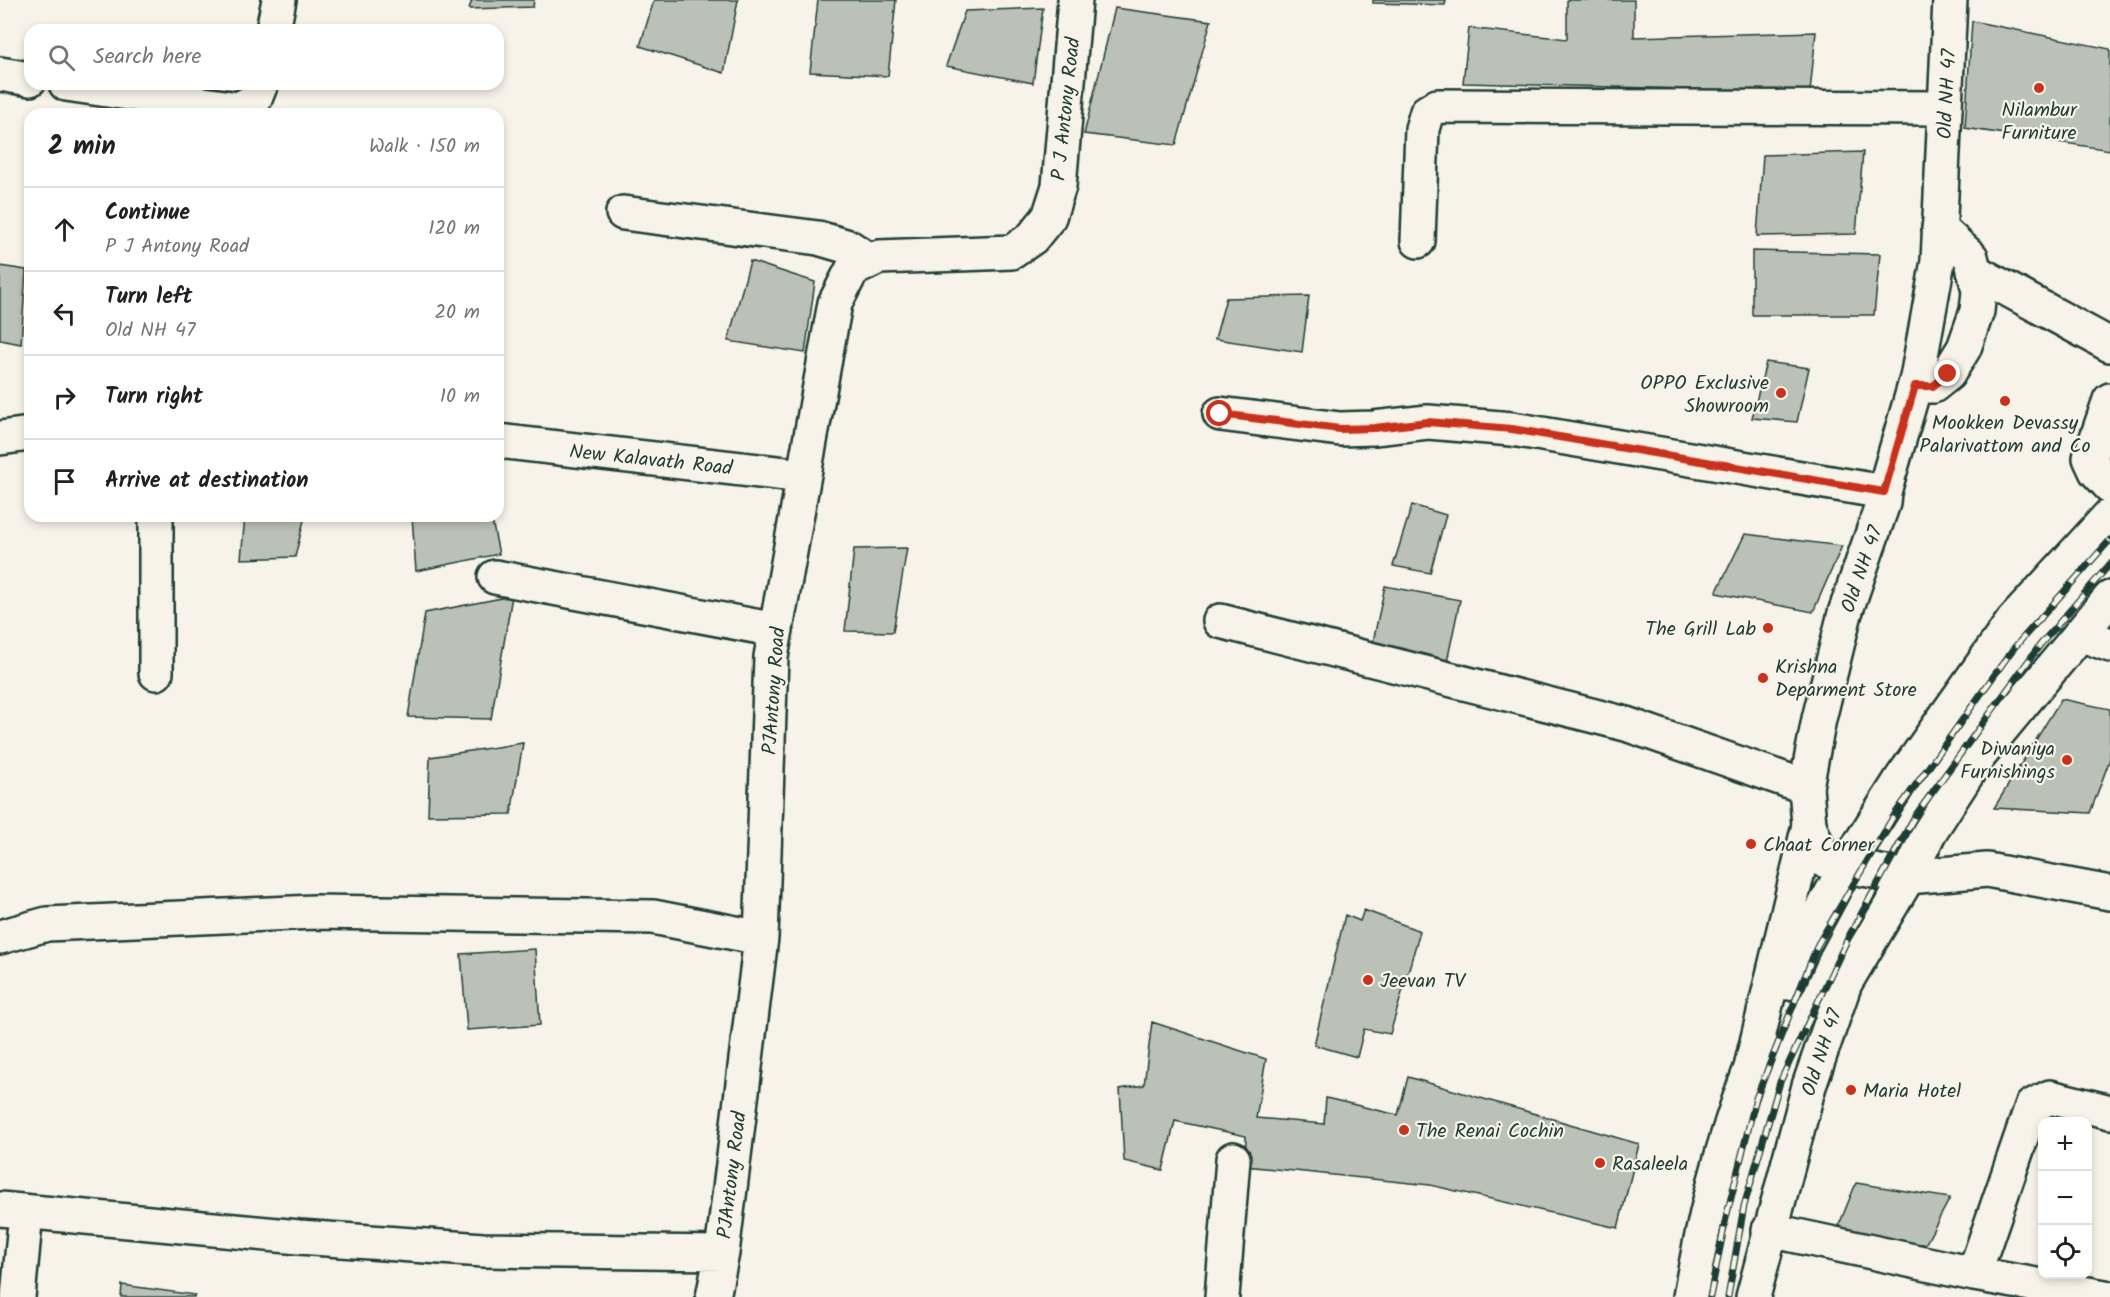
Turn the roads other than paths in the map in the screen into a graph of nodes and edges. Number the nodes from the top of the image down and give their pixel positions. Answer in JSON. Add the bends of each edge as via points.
{"nodes":[{"id":1,"x":279,"y":0,"type":"edge"},
{"id":2,"x":1075,"y":0,"type":"edge"},
{"id":3,"x":1950,"y":0,"type":"edge"},
{"id":4,"x":274,"y":24,"type":"edge"},
{"id":5,"x":0,"y":74,"type":"edge"},
{"id":6,"x":24,"y":78,"type":"edge"},
{"id":7,"x":107,"y":90,"type":"edge"},
{"id":8,"x":259,"y":90,"type":"edge"},
{"id":9,"x":230,"y":108,"type":"edge"},
{"id":10,"x":239,"y":108,"type":"edge"},
{"id":11,"x":1945,"y":108,"type":"junction"},
{"id":12,"x":623,"y":213,"type":"dead end"},
{"id":13,"x":1049,"y":217,"type":"joint"},
{"id":14,"x":1939,"y":228,"type":"junction"},
{"id":15,"x":1418,"y":241,"type":"dead end"},
{"id":16,"x":870,"y":261,"type":"junction"},
{"id":17,"x":1974,"y":271,"type":"junction"},
{"id":18,"x":2110,"y":345,"type":"edge"},
{"id":19,"x":1915,"y":386,"type":"junction"},
{"id":20,"x":2110,"y":400,"type":"edge"},
{"id":21,"x":1220,"y":414,"type":"dead end"},
{"id":22,"x":24,"y":435,"type":"edge"},
{"id":23,"x":0,"y":438,"type":"edge"},
{"id":24,"x":504,"y":442,"type":"edge"},
{"id":25,"x":803,"y":476,"type":"junction"},
{"id":26,"x":2110,"y":486,"type":"edge"},
{"id":27,"x":1884,"y":492,"type":"junction"},
{"id":28,"x":2110,"y":515,"type":"edge"},
{"id":29,"x":156,"y":522,"type":"edge"},
{"id":30,"x":495,"y":577,"type":"dead end"},
{"id":31,"x":2110,"y":598,"type":"edge"},
{"id":32,"x":1220,"y":621,"type":"dead end"},
{"id":33,"x":776,"y":630,"type":"junction"},
{"id":34,"x":2080,"y":634,"type":"junction"},
{"id":35,"x":2110,"y":645,"type":"edge"},
{"id":36,"x":156,"y":673,"type":"dead end"},
{"id":37,"x":1806,"y":787,"type":"junction"},
{"id":38,"x":1809,"y":825,"type":"junction"},
{"id":39,"x":1846,"y":866,"type":"junction"},
{"id":40,"x":1908,"y":877,"type":"junction"},
{"id":41,"x":2110,"y":893,"type":"edge"},
{"id":42,"x":0,"y":937,"type":"edge"},
{"id":43,"x":761,"y":938,"type":"junction"},
{"id":44,"x":1752,"y":1063,"type":"junction"},
{"id":45,"x":2110,"y":1112,"type":"edge"},
{"id":46,"x":1233,"y":1159,"type":"dead end"},
{"id":47,"x":13,"y":1210,"type":"edge"},
{"id":48,"x":1769,"y":1230,"type":"junction"},
{"id":49,"x":722,"y":1253,"type":"junction"},
{"id":50,"x":1974,"y":1274,"type":"junction"},
{"id":51,"x":18,"y":1297,"type":"edge"},
{"id":52,"x":713,"y":1297,"type":"edge"},
{"id":53,"x":1222,"y":1297,"type":"edge"},
{"id":54,"x":1690,"y":1297,"type":"edge"},
{"id":55,"x":1753,"y":1297,"type":"edge"},
{"id":56,"x":2106,"y":1297,"type":"edge"}],
"edges":[{"from":1,"to":4,"type":"street"},
{"from":2,"to":13,"type":"street","name":"P J Antony Road","via":[[1059,186]]},
{"from":3,"to":11,"type":"street","name":"Old NH 47"},
{"from":5,"to":6,"type":"street"},
{"from":7,"to":9,"type":"street"},
{"from":8,"to":10,"type":"street","via":[[255,101]]},
{"from":11,"to":14,"type":"street","name":"Old NH 47"},
{"from":11,"to":15,"type":"street","via":[[1437,106],[1427,112],[1422,129]]},
{"from":12,"to":16,"type":"street","via":[[818,238],[849,247]]},
{"from":13,"to":16,"type":"street","name":"PJAntony Road","via":[[1032,238],[1012,252],[879,257]]},
{"from":14,"to":17,"type":"street","via":[[1971,257]]},
{"from":14,"to":19,"type":"street","name":"Old NH 47","via":[[1938,261]]},
{"from":16,"to":25,"type":"street","name":"PJAntony Road","via":[[852,270],[835,303]]},
{"from":17,"to":18,"type":"street"},
{"from":17,"to":19,"type":"street","via":[[1979,291],[1977,311],[1964,348],[1948,374],[1933,386]]},
{"from":19,"to":27,"type":"street","name":"Old NH 47"},
{"from":20,"to":26,"type":"street","via":[[2090,459]]},
{"from":21,"to":27,"type":"street","via":[[1340,429],[1428,422],[1512,429]]},
{"from":22,"to":23,"type":"street"},
{"from":24,"to":25,"type":"street","name":"New Kalavath Road"},
{"from":25,"to":33,"type":"street","name":"PJAntony Road"},
{"from":27,"to":37,"type":"street","name":"Old NH 47","via":[[1845,613]]},
{"from":28,"to":39,"type":"street","name":"Old NH 47","via":[[2013,621],[1902,778]]},
{"from":29,"to":36,"type":"street"},
{"from":30,"to":33,"type":"street"},
{"from":31,"to":34,"type":"street","name":"Old NH 47"},
{"from":32,"to":37,"type":"street","via":[[1626,724]]},
{"from":33,"to":43,"type":"street","name":"PJAntony Road","via":[[771,657]]},
{"from":34,"to":35,"type":"street"},
{"from":34,"to":40,"type":"street","name":"Old NH 47","via":[[1978,757],[1929,833]]},
{"from":37,"to":38,"type":"street","name":"Old NH 47"},
{"from":38,"to":39,"type":"street","via":[[1823,860]]},
{"from":38,"to":44,"type":"street","name":"Old NH 47"},
{"from":39,"to":40,"type":"street"},
{"from":39,"to":44,"type":"street","name":"Old NH 47","via":[[1805,942]]},
{"from":40,"to":41,"type":"street","via":[[1988,870]]},
{"from":40,"to":48,"type":"street","name":"Old NH 47","via":[[1845,983],[1809,1086]]},
{"from":42,"to":43,"type":"street","via":[[47,924],[314,912],[653,917]]},
{"from":43,"to":49,"type":"street","name":"PJAntony Road"},
{"from":44,"to":54,"type":"street","name":"Old NH 47","via":[[1719,1162]]},
{"from":45,"to":50,"type":"street","via":[[2050,1097],[2032,1106]]},
{"from":46,"to":53,"type":"street"},
{"from":47,"to":49,"type":"street","via":[[483,1250]]},
{"from":47,"to":51,"type":"street"},
{"from":48,"to":50,"type":"street"},
{"from":48,"to":55,"type":"street","name":"Old NH 47"},
{"from":49,"to":52,"type":"street","name":"PJAntony Road"},
{"from":50,"to":56,"type":"street"}]}
